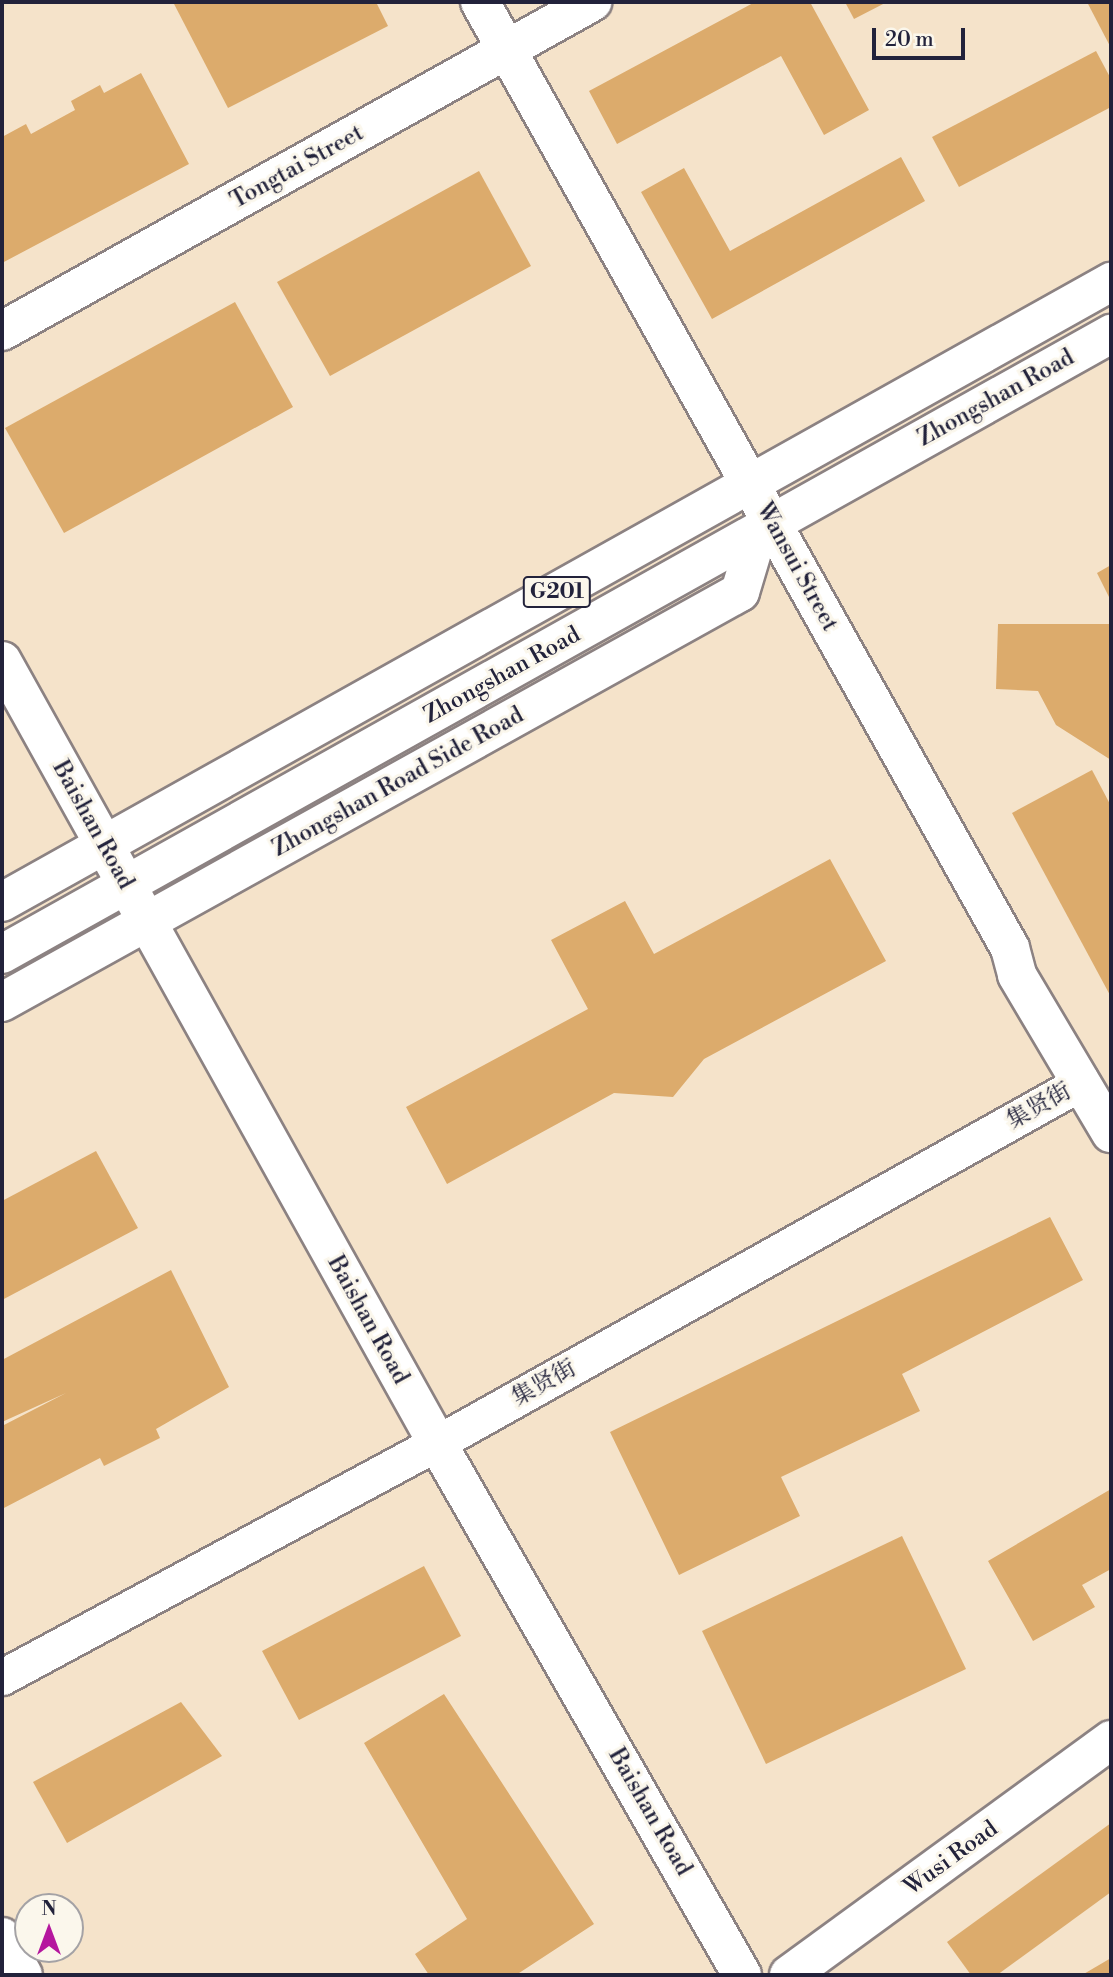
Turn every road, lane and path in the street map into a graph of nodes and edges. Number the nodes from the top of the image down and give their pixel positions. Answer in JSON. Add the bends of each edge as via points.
{"nodes":[{"id":1,"x":480,"y":2,"type":"edge"},
{"id":2,"x":592,"y":2,"type":"edge"},
{"id":3,"x":507,"y":50,"type":"junction"},
{"id":4,"x":1111,"y":282,"type":"edge"},
{"id":5,"x":2,"y":331,"type":"edge"},
{"id":6,"x":1111,"y":334,"type":"edge"},
{"id":7,"x":750,"y":484,"type":"junction"},
{"id":8,"x":765,"y":528,"type":"junction"},
{"id":9,"x":2,"y":662,"type":"edge"},
{"id":10,"x":103,"y":845,"type":"junction"},
{"id":11,"x":126,"y":885,"type":"junction"},
{"id":12,"x":2,"y":902,"type":"edge"},
{"id":13,"x":146,"y":922,"type":"junction"},
{"id":14,"x":2,"y":954,"type":"edge"},
{"id":15,"x":2,"y":1002,"type":"edge"},
{"id":16,"x":1082,"y":1082,"type":"junction"},
{"id":17,"x":1111,"y":1133,"type":"edge"},
{"id":18,"x":437,"y":1443,"type":"junction"},
{"id":19,"x":2,"y":1677,"type":"edge"},
{"id":20,"x":1111,"y":1740,"type":"edge"},
{"id":21,"x":2,"y":1937,"type":"edge"},
{"id":22,"x":23,"y":1975,"type":"edge"},
{"id":23,"x":742,"y":1975,"type":"edge"},
{"id":24,"x":789,"y":1975,"type":"edge"}],
"edges":[{"from":1,"to":3,"type":"main road","name":"Wansui Street"},
{"from":2,"to":3,"type":"main road","name":"Tongtai Street"},
{"from":3,"to":5,"type":"main road","name":"Tongtai Street"},
{"from":3,"to":7,"type":"main road","name":"Wansui Street"},
{"from":4,"to":7,"type":"main road","name":"Zhongshan Road","number":"G201"},
{"from":6,"to":8,"type":"main road","name":"Zhongshan Road","number":"G201"},
{"from":7,"to":8,"type":"main road","name":"Wansui Street"},
{"from":7,"to":10,"type":"main road","name":"Zhongshan Road","number":"G201"},
{"from":8,"to":11,"type":"main road","name":"Zhongshan Road","number":"G201"},
{"from":8,"to":13,"type":"main road","name":"Zhongshan Road Side Road","via":[[740,592]]},
{"from":8,"to":16,"type":"main road","name":"Wansui Street","via":[[1010,948],[1017,975]]},
{"from":9,"to":10,"type":"main road","name":"Baishan Road"},
{"from":10,"to":11,"type":"main road","name":"Baishan Road"},
{"from":10,"to":12,"type":"main road","name":"Zhongshan Road","number":"G201"},
{"from":11,"to":13,"type":"main road","name":"Baishan Road"},
{"from":11,"to":14,"type":"main road","name":"Zhongshan Road","number":"G201"},
{"from":13,"to":15,"type":"main road","name":"Zhongshan Road Side Road"},
{"from":13,"to":18,"type":"main road","name":"Baishan Road"},
{"from":16,"to":17,"type":"main road","name":"Wansui Street"},
{"from":16,"to":18,"type":"street","name":"集贤街"},
{"from":18,"to":19,"type":"street","name":"集贤街"},
{"from":18,"to":23,"type":"main road","name":"Baishan Road"},
{"from":20,"to":24,"type":"main road","name":"Wusi Road"},
{"from":21,"to":22,"type":"main road"}]}
